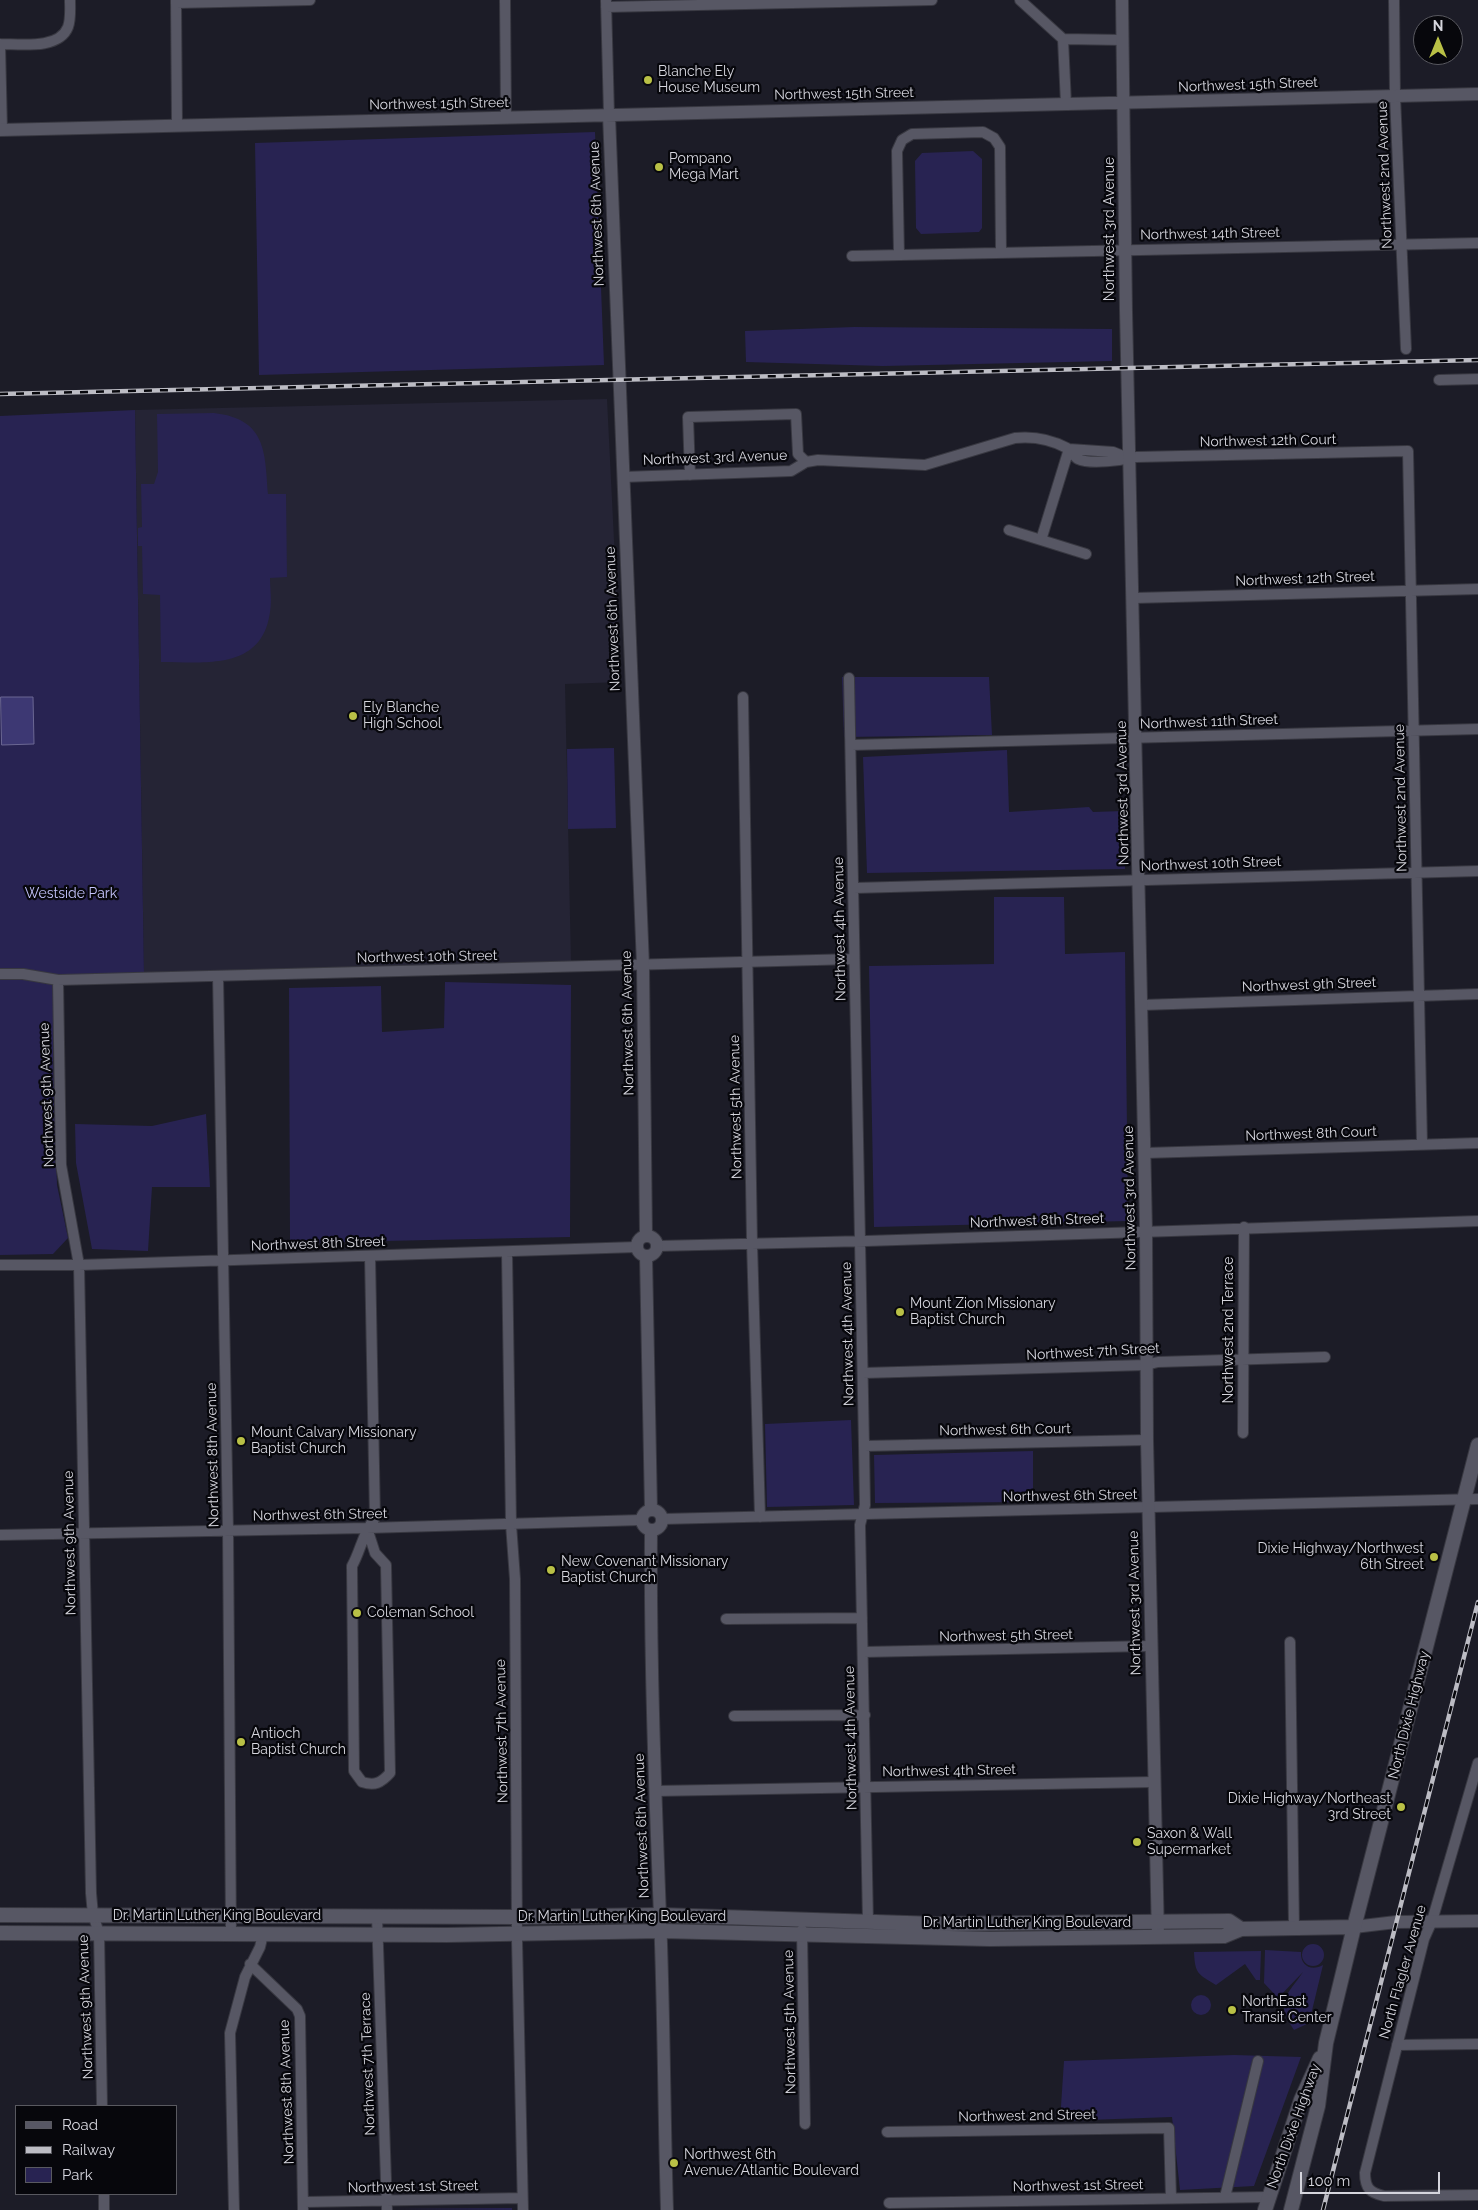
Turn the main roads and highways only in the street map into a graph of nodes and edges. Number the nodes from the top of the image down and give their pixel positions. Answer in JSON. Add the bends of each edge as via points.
{"nodes":[{"id":1,"x":1478,"y":1445,"type":"edge"},
{"id":2,"x":1471,"y":1499,"type":"edge"},
{"id":3,"x":0,"y":1915,"type":"edge"},
{"id":4,"x":1069,"y":1924,"type":"junction"},
{"id":5,"x":802,"y":1926,"type":"junction"},
{"id":6,"x":1354,"y":1927,"type":"junction"},
{"id":7,"x":1241,"y":1929,"type":"junction"},
{"id":8,"x":0,"y":1933,"type":"edge"},
{"id":9,"x":1070,"y":1939,"type":"junction"},
{"id":10,"x":1326,"y":2043,"type":"junction"},
{"id":11,"x":1267,"y":2203,"type":"edge"},
{"id":12,"x":1291,"y":2210,"type":"edge"}],
"edges":[{"from":1,"to":2,"type":"main road","name":"North Dixie Highway"},
{"from":2,"to":6,"type":"main road","name":"North Dixie Highway"},
{"from":3,"to":5,"type":"main road","name":"Dr. Martin Luther King Boulevard","via":[[660,1916]]},
{"from":4,"to":5,"type":"main road","name":"Dr. Martin Luther King Boulevard","via":[[868,1922]]},
{"from":4,"to":7,"type":"main road","name":"Dr. Martin Luther King Boulevard","via":[[1229,1921]]},
{"from":4,"to":9,"type":"main road"},
{"from":5,"to":8,"type":"main road","name":"Dr. Martin Luther King Boulevard","via":[[517,1934]]},
{"from":5,"to":9,"type":"main road","name":"Dr. Martin Luther King Boulevard","via":[[915,1937]]},
{"from":6,"to":7,"type":"main road","name":"Dr. Martin Luther King Boulevard"},
{"from":6,"to":10,"type":"main road","name":"North Dixie Highway"},
{"from":7,"to":9,"type":"main road","name":"Dr. Martin Luther King Boulevard","via":[[1224,1936]]},
{"from":10,"to":11,"type":"main road","name":"North Dixie Highway","via":[[1301,2100]]},
{"from":10,"to":12,"type":"main road","name":"North Dixie Highway","via":[[1318,2106]]}]}
